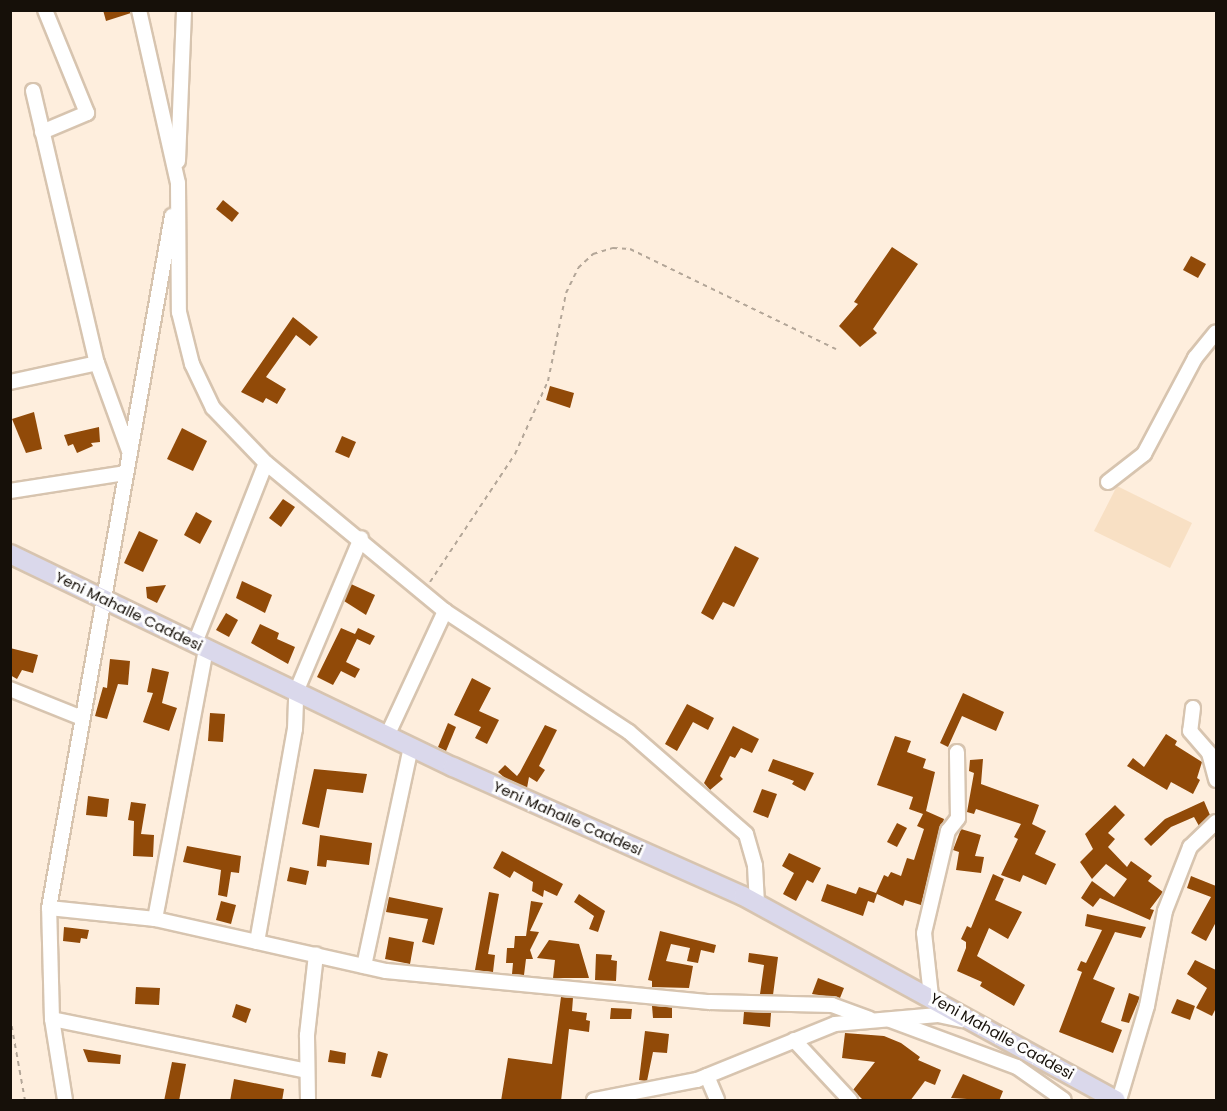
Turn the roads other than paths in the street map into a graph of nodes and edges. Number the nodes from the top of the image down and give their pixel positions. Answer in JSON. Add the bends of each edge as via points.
{"nodes":[{"id":1,"x":45,"y":10,"type":"edge"},
{"id":2,"x":139,"y":10,"type":"edge"},
{"id":3,"x":184,"y":10,"type":"edge"},
{"id":4,"x":33,"y":91,"type":"dead end"},
{"id":5,"x":42,"y":132,"type":"junction"},
{"id":6,"x":178,"y":183,"type":"junction"},
{"id":7,"x":1216,"y":332,"type":"edge"},
{"id":8,"x":97,"y":363,"type":"junction"},
{"id":9,"x":10,"y":382,"type":"edge"},
{"id":10,"x":129,"y":451,"type":"junction"},
{"id":11,"x":266,"y":463,"type":"junction"},
{"id":12,"x":125,"y":474,"type":"junction"},
{"id":13,"x":1108,"y":482,"type":"dead end"},
{"id":14,"x":10,"y":491,"type":"edge"},
{"id":15,"x":361,"y":538,"type":"junction"},
{"id":16,"x":10,"y":554,"type":"edge"},
{"id":17,"x":102,"y":598,"type":"junction"},
{"id":18,"x":446,"y":611,"type":"junction"},
{"id":19,"x":200,"y":646,"type":"junction"},
{"id":20,"x":10,"y":689,"type":"edge"},
{"id":21,"x":296,"y":692,"type":"junction"},
{"id":22,"x":1193,"y":708,"type":"dead end"},
{"id":23,"x":82,"y":718,"type":"junction"},
{"id":24,"x":387,"y":736,"type":"junction"},
{"id":25,"x":411,"y":747,"type":"junction"},
{"id":26,"x":957,"y":752,"type":"dead end"},
{"id":27,"x":1216,"y":780,"type":"edge"},
{"id":28,"x":1216,"y":822,"type":"edge"},
{"id":29,"x":757,"y":903,"type":"junction"},
{"id":30,"x":49,"y":908,"type":"junction"},
{"id":31,"x":155,"y":920,"type":"junction"},
{"id":32,"x":257,"y":942,"type":"junction"},
{"id":33,"x":316,"y":955,"type":"junction"},
{"id":34,"x":364,"y":966,"type":"junction"},
{"id":35,"x":932,"y":996,"type":"junction"},
{"id":36,"x":52,"y":1019,"type":"junction"},
{"id":37,"x":877,"y":1019,"type":"junction"},
{"id":38,"x":978,"y":1024,"type":"junction"},
{"id":39,"x":794,"y":1040,"type":"junction"},
{"id":40,"x":308,"y":1071,"type":"junction"},
{"id":41,"x":707,"y":1076,"type":"junction"},
{"id":42,"x":65,"y":1101,"type":"edge"},
{"id":43,"x":308,"y":1101,"type":"edge"},
{"id":44,"x":594,"y":1101,"type":"edge"},
{"id":45,"x":717,"y":1101,"type":"edge"},
{"id":46,"x":850,"y":1101,"type":"edge"},
{"id":47,"x":1064,"y":1101,"type":"edge"},
{"id":48,"x":1118,"y":1101,"type":"edge"}],
"edges":[{"from":1,"to":5,"type":"street","via":[[87,113]]},
{"from":2,"to":6,"type":"street"},
{"from":3,"to":6,"type":"street"},
{"from":4,"to":5,"type":"street"},
{"from":5,"to":8,"type":"street"},
{"from":6,"to":10,"type":"street"},
{"from":6,"to":11,"type":"street","via":[[179,312],[192,364],[213,408]]},
{"from":7,"to":13,"type":"street","via":[[1195,358],[1144,454]]},
{"from":8,"to":9,"type":"street"},
{"from":8,"to":10,"type":"street"},
{"from":10,"to":12,"type":"street"},
{"from":11,"to":15,"type":"street"},
{"from":11,"to":19,"type":"street"},
{"from":12,"to":14,"type":"street"},
{"from":12,"to":17,"type":"street"},
{"from":15,"to":18,"type":"street"},
{"from":15,"to":21,"type":"street"},
{"from":16,"to":17,"type":"street","name":"Yeni Mahalle Caddesi"},
{"from":17,"to":19,"type":"street","name":"Yeni Mahalle Caddesi"},
{"from":17,"to":23,"type":"street"},
{"from":18,"to":24,"type":"street"},
{"from":18,"to":29,"type":"street","via":[[628,732],[746,834],[755,866]]},
{"from":19,"to":21,"type":"street","name":"Yeni Mahalle Caddesi"},
{"from":19,"to":31,"type":"street"},
{"from":20,"to":23,"type":"street"},
{"from":21,"to":24,"type":"street","name":"Yeni Mahalle Caddesi"},
{"from":21,"to":32,"type":"street","via":[[295,729]]},
{"from":22,"to":27,"type":"street","via":[[1190,731],[1209,753]]},
{"from":23,"to":30,"type":"street"},
{"from":24,"to":25,"type":"street","name":"Yeni Mahalle Caddesi"},
{"from":25,"to":29,"type":"street","name":"Yeni Mahalle Caddesi"},
{"from":25,"to":34,"type":"street"},
{"from":26,"to":35,"type":"street","via":[[958,818],[948,831],[924,933]]},
{"from":28,"to":48,"type":"street","via":[[1190,847],[1165,911],[1147,1006]]},
{"from":29,"to":35,"type":"street","name":"Yeni Mahalle Caddesi"},
{"from":30,"to":31,"type":"street"},
{"from":30,"to":36,"type":"street"},
{"from":31,"to":32,"type":"street"},
{"from":32,"to":33,"type":"street"},
{"from":33,"to":34,"type":"street"},
{"from":33,"to":40,"type":"street","via":[[307,1035]]},
{"from":34,"to":37,"type":"street","via":[[710,1002],[832,1005]]},
{"from":35,"to":38,"type":"street","name":"Yeni Mahalle Caddesi"},
{"from":36,"to":40,"type":"street"},
{"from":36,"to":42,"type":"street"},
{"from":37,"to":38,"type":"street","via":[[938,1015]]},
{"from":37,"to":39,"type":"street","via":[[835,1024]]},
{"from":37,"to":47,"type":"street","via":[[1017,1067]]},
{"from":38,"to":48,"type":"street","name":"Yeni Mahalle Caddesi"},
{"from":39,"to":41,"type":"street"},
{"from":39,"to":46,"type":"street"},
{"from":40,"to":43,"type":"street"},
{"from":41,"to":44,"type":"street"},
{"from":41,"to":45,"type":"street"}]}
